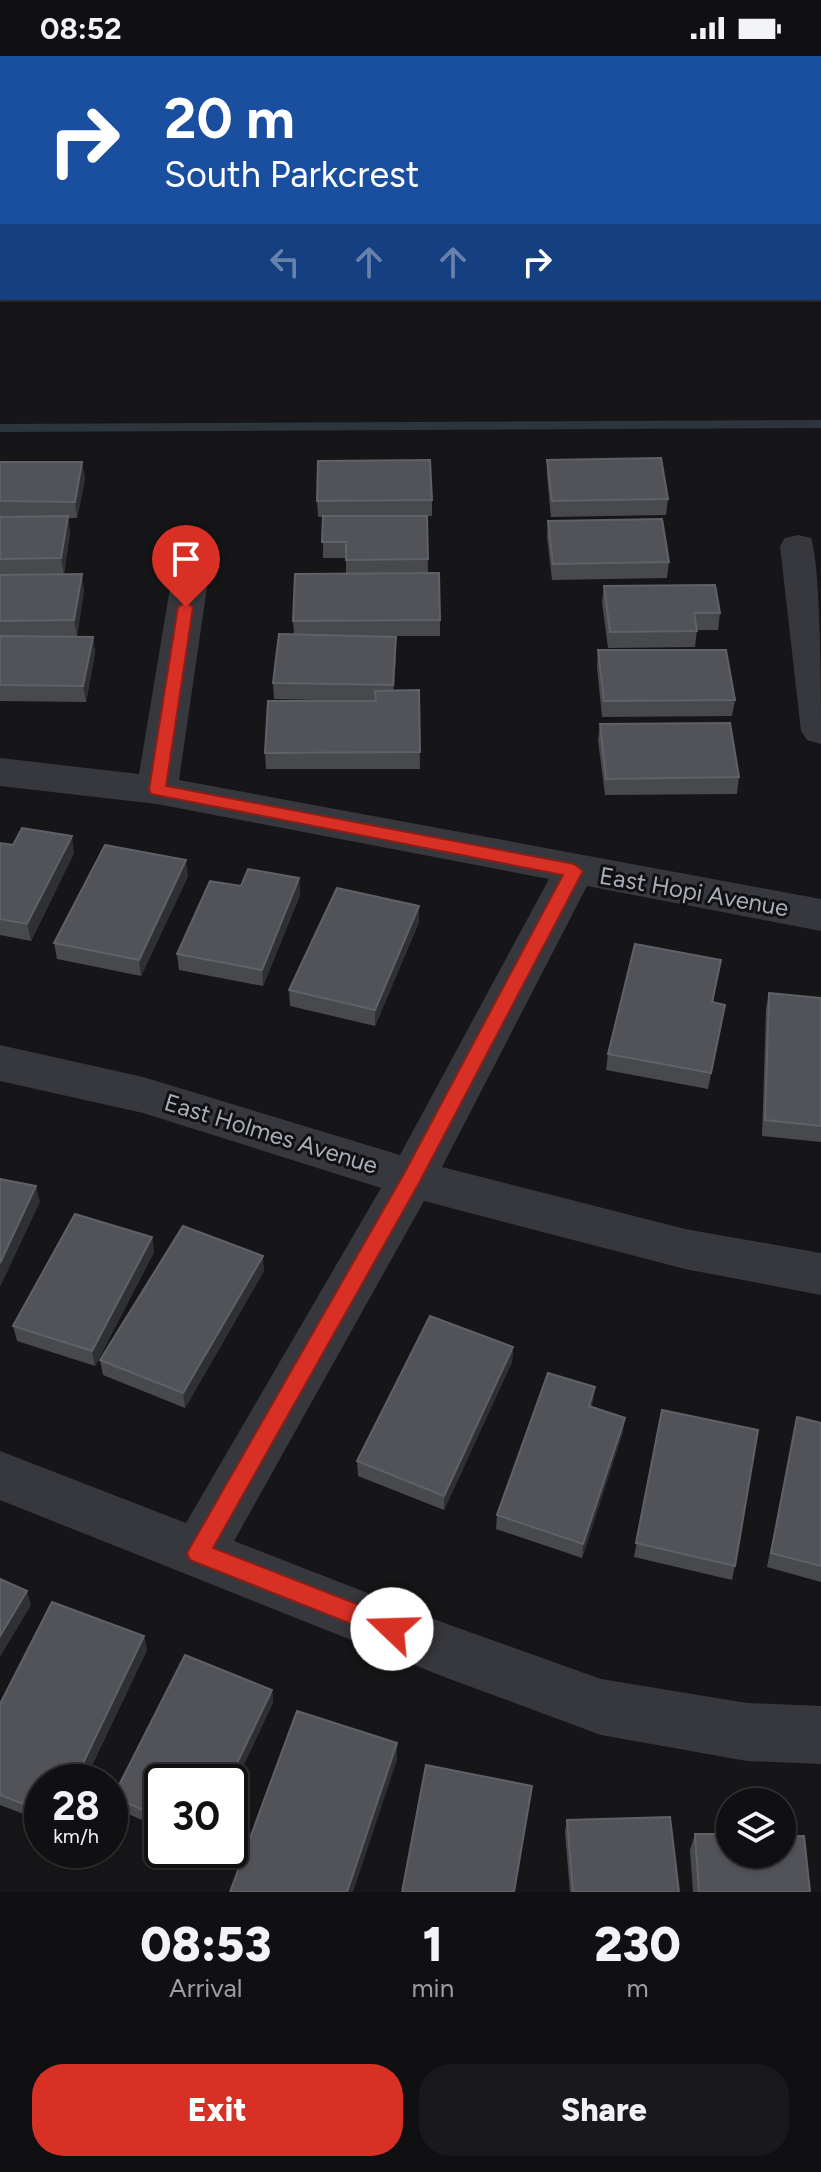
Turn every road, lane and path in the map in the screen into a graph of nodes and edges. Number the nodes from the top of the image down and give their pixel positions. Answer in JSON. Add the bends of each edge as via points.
{"nodes":[{"id":1,"x":195,"y":546,"type":"dead end"},
{"id":2,"x":798,"y":546,"type":"dead end"},
{"id":3,"x":821,"y":731,"type":"edge"},
{"id":4,"x":0,"y":772,"type":"edge"},
{"id":5,"x":157,"y":790,"type":"junction"},
{"id":6,"x":574,"y":871,"type":"junction"},
{"id":7,"x":821,"y":915,"type":"edge"},
{"id":8,"x":0,"y":1063,"type":"edge"},
{"id":9,"x":412,"y":1178,"type":"junction"},
{"id":10,"x":821,"y":1274,"type":"edge"},
{"id":11,"x":0,"y":1475,"type":"edge"},
{"id":12,"x":198,"y":1553,"type":"junction"},
{"id":13,"x":821,"y":1735,"type":"edge"}],
"edges":[{"from":1,"to":5,"type":"street"},
{"from":2,"to":3,"type":"street"},
{"from":4,"to":5,"type":"street","name":"East Hopi Avenue"},
{"from":5,"to":6,"type":"street","name":"East Hopi Avenue"},
{"from":6,"to":7,"type":"street","name":"East Hopi Avenue"},
{"from":6,"to":9,"type":"street"},
{"from":8,"to":9,"type":"street","name":"East Holmes Avenue","via":[[143,1095]]},
{"from":9,"to":10,"type":"street","name":"East Holmes Avenue","via":[[685,1249]]},
{"from":9,"to":12,"type":"street"},
{"from":11,"to":12,"type":"street"},
{"from":12,"to":13,"type":"street","via":[[601,1707],[747,1732]]}]}
